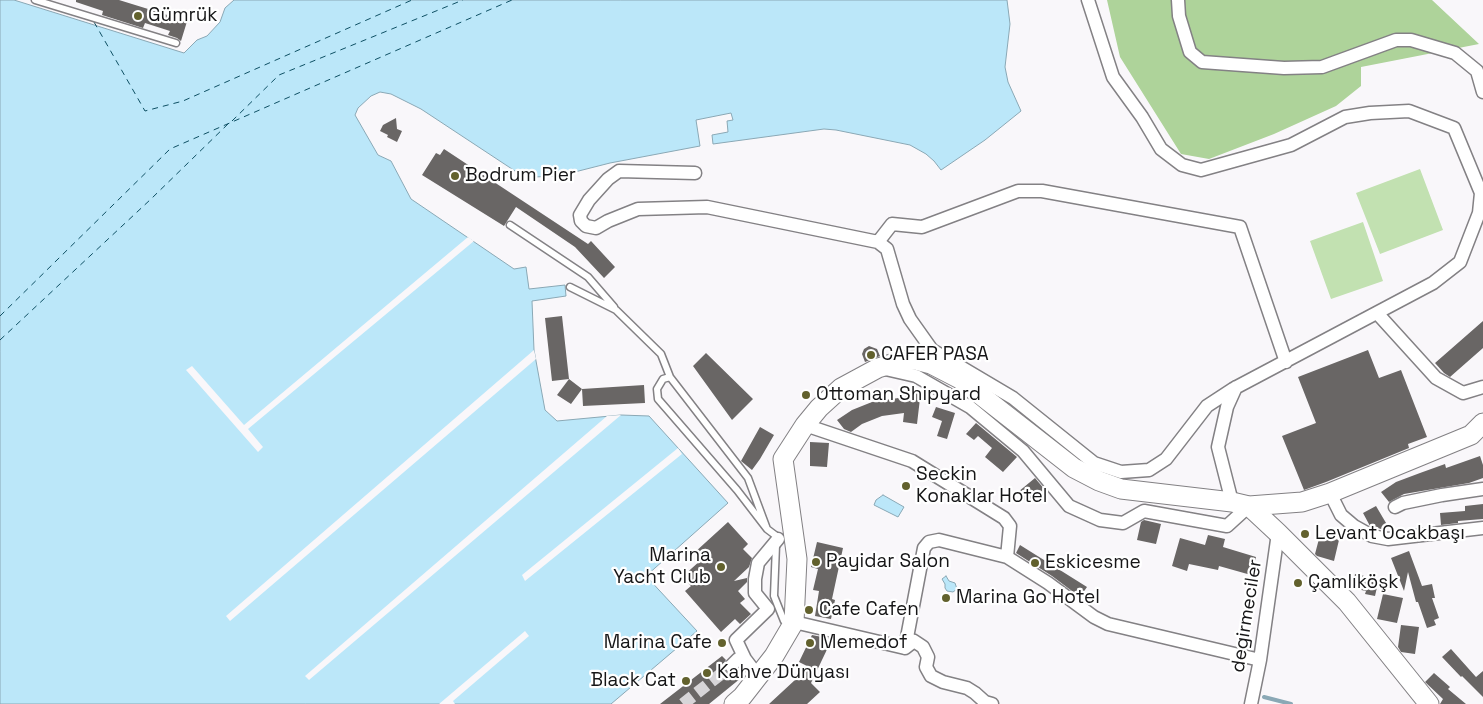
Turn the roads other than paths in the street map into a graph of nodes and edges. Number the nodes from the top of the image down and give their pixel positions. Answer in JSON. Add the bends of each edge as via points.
{"nodes":[{"id":1,"x":35,"y":0,"type":"edge"},
{"id":2,"x":1088,"y":0,"type":"edge"},
{"id":3,"x":1178,"y":0,"type":"edge"},
{"id":4,"x":176,"y":44,"type":"dead end"},
{"id":5,"x":1483,"y":92,"type":"edge"},
{"id":6,"x":695,"y":173,"type":"dead end"},
{"id":7,"x":1481,"y":184,"type":"edge"},
{"id":8,"x":510,"y":225,"type":"dead end"},
{"id":9,"x":878,"y":242,"type":"junction"},
{"id":10,"x":570,"y":288,"type":"dead end"},
{"id":11,"x":616,"y":310,"type":"junction"},
{"id":12,"x":1377,"y":313,"type":"junction"},
{"id":13,"x":1286,"y":362,"type":"junction"},
{"id":14,"x":878,"y":368,"type":"junction"},
{"id":15,"x":670,"y":377,"type":"junction"},
{"id":16,"x":1236,"y":387,"type":"junction"},
{"id":17,"x":1483,"y":388,"type":"edge"},
{"id":18,"x":805,"y":425,"type":"junction"},
{"id":19,"x":1479,"y":432,"type":"edge"},
{"id":20,"x":1483,"y":489,"type":"edge"},
{"id":21,"x":1330,"y":493,"type":"junction"},
{"id":22,"x":1240,"y":504,"type":"junction"},
{"id":23,"x":1395,"y":507,"type":"dead end"},
{"id":24,"x":1483,"y":528,"type":"edge"},
{"id":25,"x":767,"y":529,"type":"junction"},
{"id":26,"x":1278,"y":533,"type":"junction"},
{"id":27,"x":783,"y":537,"type":"junction"},
{"id":28,"x":1007,"y":558,"type":"junction"},
{"id":29,"x":793,"y":623,"type":"junction"},
{"id":30,"x":905,"y":648,"type":"junction"},
{"id":31,"x":745,"y":658,"type":"junction"},
{"id":32,"x":1260,"y":660,"type":"junction"},
{"id":33,"x":731,"y":666,"type":"tunnel mouth"},
{"id":34,"x":755,"y":672,"type":"dead end"},
{"id":35,"x":742,"y":702,"type":"edge"},
{"id":36,"x":992,"y":704,"type":"edge"},
{"id":37,"x":1251,"y":704,"type":"edge"},
{"id":38,"x":1429,"y":704,"type":"edge"}],
"edges":[{"from":1,"to":4,"type":"lane"},
{"from":2,"to":7,"type":"street","via":[[1113,77],[1161,149],[1182,165],[1202,170],[1291,145],[1345,117],[1409,111],[1454,128]]},
{"from":3,"to":5,"type":"street","via":[[1179,16],[1190,52],[1202,62],[1284,68],[1322,67],[1396,40],[1411,40],[1455,53],[1477,71]]},
{"from":6,"to":9,"type":"street","via":[[619,171],[588,200],[580,215],[581,221],[596,228],[638,209],[707,207]]},
{"from":7,"to":12,"type":"street","via":[[1479,213],[1460,262],[1433,283]]},
{"from":8,"to":11,"type":"lane","via":[[588,277]]},
{"from":9,"to":13,"type":"street","via":[[892,224],[922,226],[1018,191],[1042,191],[1240,227]]},
{"from":9,"to":16,"type":"street","via":[[887,249],[910,319],[932,350],[1013,398],[1094,463],[1121,472],[1150,470],[1166,459],[1207,406]]},
{"from":10,"to":11,"type":"lane"},
{"from":11,"to":15,"type":"lane","via":[[661,354]]},
{"from":12,"to":13,"type":"street"},
{"from":12,"to":17,"type":"street","via":[[1436,378],[1463,393]]},
{"from":13,"to":16,"type":"street"},
{"from":14,"to":18,"type":"main road","via":[[841,388]]},
{"from":14,"to":22,"type":"main road","via":[[916,360],[960,379],[1074,468],[1099,481],[1121,489]]},
{"from":14,"to":22,"type":"street","via":[[916,376],[970,407],[1023,451],[1070,506],[1100,520],[1122,524],[1144,511],[1227,526]]},
{"from":15,"to":25,"type":"lane","via":[[748,478]]},
{"from":15,"to":25,"type":"lane","via":[[664,379],[657,389],[658,399]]},
{"from":16,"to":22,"type":"street","via":[[1227,407],[1218,447]]},
{"from":18,"to":27,"type":"main road","via":[[782,459]]},
{"from":18,"to":28,"type":"street","via":[[912,461],[1004,518],[1010,526]]},
{"from":19,"to":21,"type":"main road"},
{"from":20,"to":23,"type":"street","via":[[1402,503]]},
{"from":21,"to":22,"type":"main road","via":[[1302,502]]},
{"from":21,"to":24,"type":"street","via":[[1340,515],[1372,536],[1388,539]]},
{"from":22,"to":26,"type":"main road"},
{"from":25,"to":27,"type":"lane"},
{"from":26,"to":32,"type":"street","name":"degirmeciler"},
{"from":26,"to":38,"type":"main road","via":[[1347,602]]},
{"from":27,"to":29,"type":"main road","via":[[797,560]]},
{"from":27,"to":31,"type":"street","via":[[758,563],[756,593],[768,609],[736,640]]},
{"from":28,"to":30,"type":"street","via":[[939,540],[929,542],[924,548]]},
{"from":28,"to":32,"type":"street","via":[[1108,624]]},
{"from":29,"to":30,"type":"street"},
{"from":29,"to":35,"type":"main road"},
{"from":30,"to":36,"type":"street","via":[[914,641],[926,651],[926,667],[932,676],[967,688]]},
{"from":31,"to":33,"type":"street","via":[[738,659]]},
{"from":31,"to":34,"type":"street"},
{"from":32,"to":37,"type":"street","name":"degirmeciler"}]}
